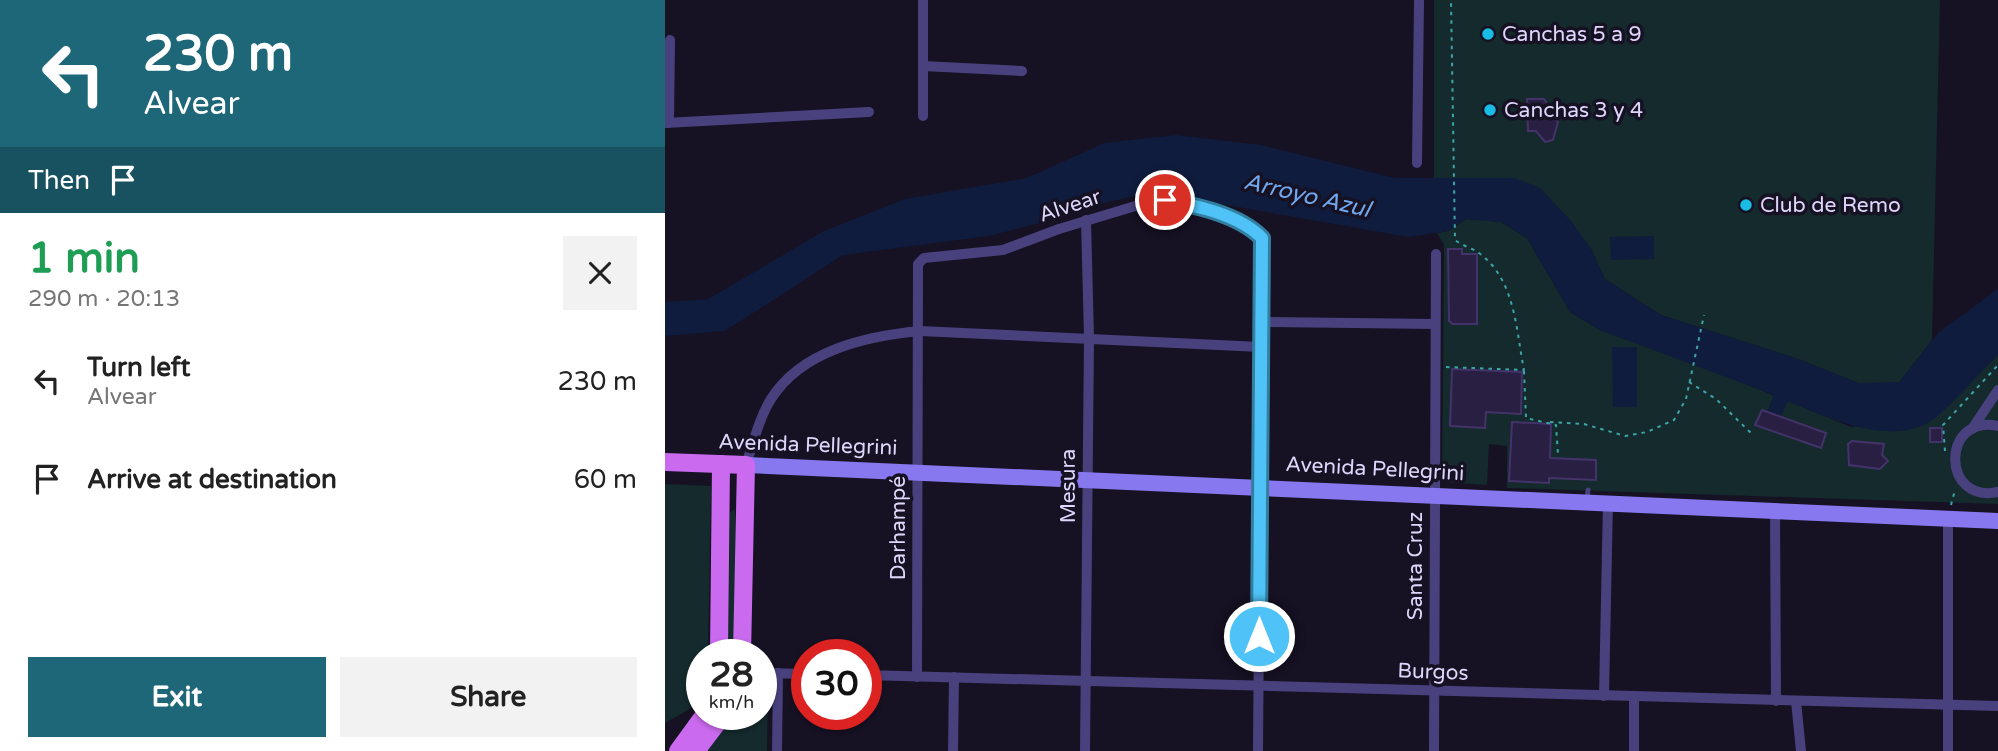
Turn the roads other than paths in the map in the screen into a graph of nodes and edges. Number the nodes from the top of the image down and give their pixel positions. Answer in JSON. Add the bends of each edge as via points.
{"nodes":[{"id":1,"x":923,"y":0,"type":"edge"},
{"id":2,"x":1419,"y":0,"type":"edge"},
{"id":3,"x":670,"y":40,"type":"dead end"},
{"id":4,"x":923,"y":65,"type":"junction"},
{"id":5,"x":1022,"y":71,"type":"dead end"},
{"id":6,"x":869,"y":112,"type":"dead end"},
{"id":7,"x":923,"y":116,"type":"dead end"},
{"id":8,"x":667,"y":122,"type":"edge"},
{"id":9,"x":1417,"y":163,"type":"dead end"},
{"id":10,"x":1086,"y":220,"type":"junction"},
{"id":11,"x":1436,"y":254,"type":"dead end"},
{"id":12,"x":924,"y":258,"type":"joint"},
{"id":13,"x":1262,"y":322,"type":"junction"},
{"id":14,"x":1435,"y":324,"type":"junction"},
{"id":15,"x":920,"y":331,"type":"junction"},
{"id":16,"x":1089,"y":338,"type":"junction"},
{"id":17,"x":1261,"y":347,"type":"junction"},
{"id":18,"x":1998,"y":390,"type":"edge"},
{"id":19,"x":1998,"y":426,"type":"edge"},
{"id":20,"x":1972,"y":429,"type":"junction"},
{"id":21,"x":665,"y":462,"type":"edge"},
{"id":22,"x":721,"y":464,"type":"junction"},
{"id":23,"x":746,"y":465,"type":"junction"},
{"id":24,"x":917,"y":472,"type":"junction"},
{"id":25,"x":1088,"y":480,"type":"junction"},
{"id":26,"x":1260,"y":487,"type":"junction"},
{"id":27,"x":1998,"y":492,"type":"edge"},
{"id":28,"x":1434,"y":495,"type":"junction"},
{"id":29,"x":1608,"y":501,"type":"junction"},
{"id":30,"x":1775,"y":512,"type":"junction"},
{"id":31,"x":1948,"y":520,"type":"junction"},
{"id":32,"x":1998,"y":521,"type":"edge"},
{"id":33,"x":719,"y":639,"type":"edge"},
{"id":34,"x":742,"y":639,"type":"edge"},
{"id":35,"x":778,"y":673,"type":"joint"},
{"id":36,"x":791,"y":673,"type":"edge"},
{"id":37,"x":882,"y":676,"type":"edge"},
{"id":38,"x":917,"y":677,"type":"junction"},
{"id":39,"x":954,"y":677,"type":"junction"},
{"id":40,"x":1086,"y":680,"type":"junction"},
{"id":41,"x":1259,"y":685,"type":"junction"},
{"id":42,"x":1434,"y":691,"type":"junction"},
{"id":43,"x":1604,"y":696,"type":"junction"},
{"id":44,"x":1634,"y":697,"type":"junction"},
{"id":45,"x":1776,"y":701,"type":"junction"},
{"id":46,"x":1796,"y":701,"type":"junction"},
{"id":47,"x":1947,"y":706,"type":"junction"},
{"id":48,"x":1998,"y":706,"type":"edge"},
{"id":49,"x":693,"y":730,"type":"edge"},
{"id":50,"x":712,"y":730,"type":"edge"},
{"id":51,"x":678,"y":751,"type":"edge"},
{"id":52,"x":696,"y":751,"type":"edge"},
{"id":53,"x":777,"y":751,"type":"edge"},
{"id":54,"x":953,"y":751,"type":"edge"},
{"id":55,"x":1085,"y":751,"type":"edge"},
{"id":56,"x":1258,"y":751,"type":"edge"},
{"id":57,"x":1434,"y":751,"type":"edge"},
{"id":58,"x":1634,"y":751,"type":"edge"},
{"id":59,"x":1801,"y":751,"type":"edge"},
{"id":60,"x":1948,"y":751,"type":"edge"}],
"edges":[{"from":1,"to":4,"type":"street"},
{"from":2,"to":9,"type":"street"},
{"from":3,"to":8,"type":"street"},
{"from":4,"to":5,"type":"street"},
{"from":4,"to":7,"type":"street"},
{"from":6,"to":8,"type":"street"},
{"from":10,"to":12,"type":"street","name":"Alvear","via":[[1003,250]]},
{"from":10,"to":13,"type":"street","name":"Alvear","via":[[1165,200],[1253,229],[1262,238]]},
{"from":10,"to":16,"type":"street","name":"Mesura"},
{"from":11,"to":14,"type":"street","name":"Santa Cruz"},
{"from":12,"to":15,"type":"street","name":"Darhampé","via":[[916,268]]},
{"from":13,"to":14,"type":"street"},
{"from":13,"to":17,"type":"street"},
{"from":14,"to":28,"type":"street","name":"Santa Cruz"},
{"from":15,"to":16,"type":"street"},
{"from":15,"to":23,"type":"street","via":[[878,335],[804,366],[771,398]]},
{"from":15,"to":24,"type":"street","name":"Darhampé"},
{"from":16,"to":17,"type":"street"},
{"from":16,"to":25,"type":"street","name":"Mesura"},
{"from":17,"to":26,"type":"street"},
{"from":18,"to":20,"type":"street"},
{"from":19,"to":20,"type":"street"},
{"from":20,"to":27,"type":"street","via":[[1958,442],[1954,461],[1962,481],[1977,491]]},
{"from":21,"to":22,"type":"main road","name":"Avenida Pellegrini"},
{"from":22,"to":23,"type":"main road","name":"Avenida Pellegrini"},
{"from":22,"to":33,"type":"main road"},
{"from":23,"to":24,"type":"main road","name":"Avenida Pellegrini"},
{"from":23,"to":34,"type":"main road"},
{"from":24,"to":25,"type":"main road","name":"Avenida Pellegrini"},
{"from":24,"to":38,"type":"street","name":"Darhampé"},
{"from":25,"to":26,"type":"main road","name":"Avenida Pellegrini"},
{"from":25,"to":40,"type":"street","name":"Mesura"},
{"from":26,"to":28,"type":"main road","name":"Avenida Pellegrini"},
{"from":26,"to":41,"type":"street"},
{"from":28,"to":29,"type":"main road","name":"Avenida Pellegrini","via":[[1560,494]]},
{"from":28,"to":42,"type":"street","name":"Santa Cruz"},
{"from":29,"to":30,"type":"main road","name":"Avenida Pellegrini"},
{"from":29,"to":43,"type":"street"},
{"from":30,"to":31,"type":"main road","name":"Avenida Pellegrini"},
{"from":30,"to":45,"type":"street"},
{"from":31,"to":32,"type":"main road","name":"Avenida Pellegrini"},
{"from":31,"to":47,"type":"street"},
{"from":35,"to":36,"type":"street"},
{"from":35,"to":53,"type":"street"},
{"from":37,"to":38,"type":"street","name":"Burgos"},
{"from":38,"to":39,"type":"street","name":"Burgos"},
{"from":39,"to":40,"type":"street","name":"Burgos"},
{"from":39,"to":54,"type":"street"},
{"from":40,"to":41,"type":"street","name":"Burgos"},
{"from":40,"to":55,"type":"street","name":"Mesura"},
{"from":41,"to":42,"type":"street","name":"Burgos"},
{"from":41,"to":56,"type":"street"},
{"from":42,"to":43,"type":"street","name":"Burgos"},
{"from":42,"to":57,"type":"street","name":"Santa Cruz"},
{"from":43,"to":44,"type":"street","name":"Burgos"},
{"from":44,"to":45,"type":"street","name":"Burgos"},
{"from":44,"to":58,"type":"street"},
{"from":45,"to":46,"type":"street","name":"Burgos"},
{"from":46,"to":47,"type":"street","name":"Burgos"},
{"from":46,"to":59,"type":"street"},
{"from":47,"to":48,"type":"street","name":"Burgos"},
{"from":47,"to":60,"type":"street"},
{"from":49,"to":51,"type":"main road"},
{"from":50,"to":52,"type":"main road"}]}
